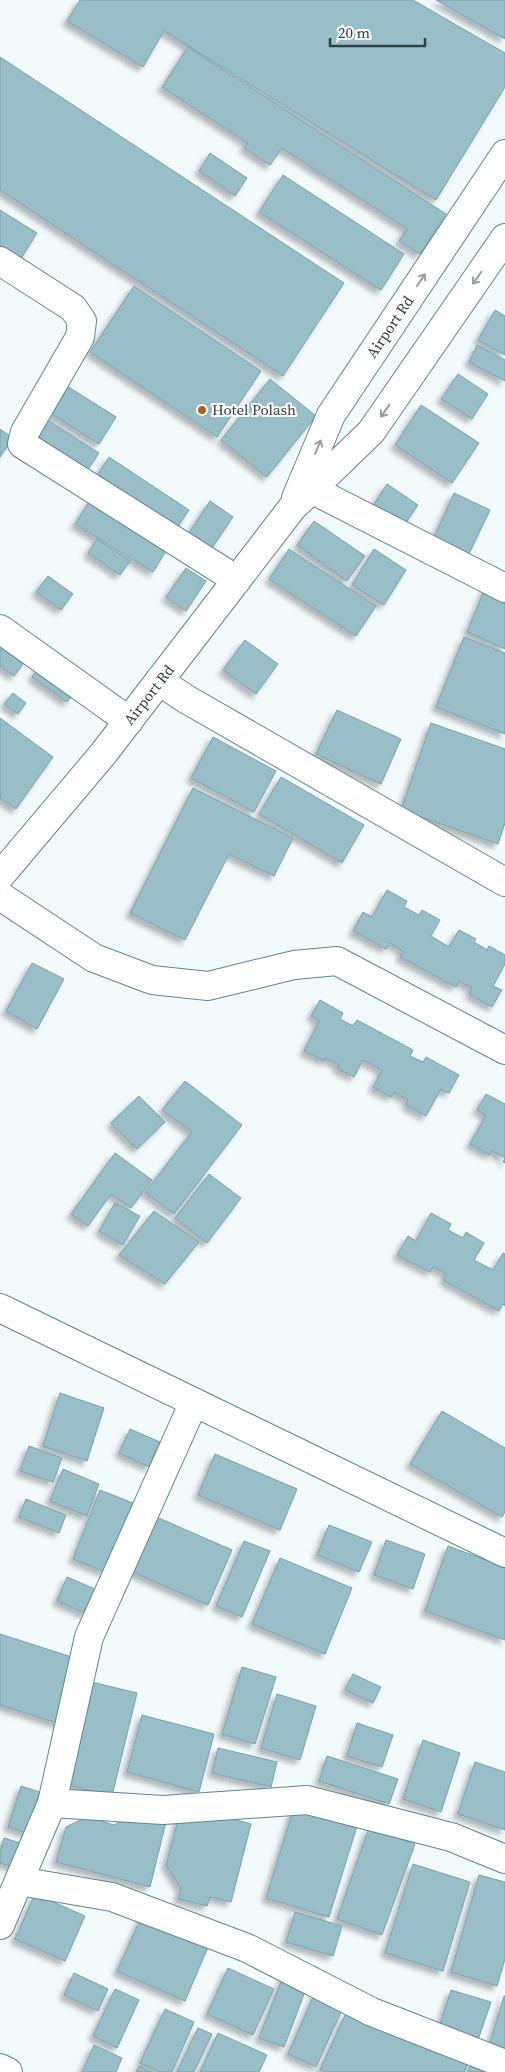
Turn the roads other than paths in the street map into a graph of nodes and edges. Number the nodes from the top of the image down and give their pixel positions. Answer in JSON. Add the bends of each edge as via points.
{"nodes":[{"id":1,"x":505,"y":154,"type":"edge"},
{"id":2,"x":505,"y":238,"type":"edge"},
{"id":3,"x":0,"y":262,"type":"edge"},
{"id":4,"x":311,"y":489,"type":"junction"},
{"id":5,"x":292,"y":508,"type":"junction"},
{"id":6,"x":237,"y":580,"type":"junction"},
{"id":7,"x":505,"y":588,"type":"edge"},
{"id":8,"x":0,"y":630,"type":"edge"},
{"id":9,"x":159,"y":681,"type":"junction"},
{"id":10,"x":128,"y":721,"type":"junction"},
{"id":11,"x":0,"y":876,"type":"edge"},
{"id":12,"x":505,"y":882,"type":"edge"},
{"id":13,"x":0,"y":896,"type":"edge"},
{"id":14,"x":505,"y":1050,"type":"edge"},
{"id":15,"x":0,"y":1308,"type":"edge"},
{"id":16,"x":194,"y":1402,"type":"junction"},
{"id":17,"x":505,"y":1553,"type":"edge"},
{"id":18,"x":52,"y":1803,"type":"junction"},
{"id":19,"x":505,"y":1859,"type":"edge"},
{"id":20,"x":19,"y":1881,"type":"junction"},
{"id":21,"x":2,"y":1917,"type":"edge"},
{"id":22,"x":505,"y":2064,"type":"edge"},
{"id":23,"x":0,"y":2068,"type":"edge"},
{"id":24,"x":8,"y":2072,"type":"edge"}],
"edges":[{"from":5,"to":1,"type":"street","name":"Airport Rd","one_way":true,"via":[[332,415]]},
{"from":2,"to":4,"type":"street","name":"Airport Rd","one_way":true,"via":[[371,432]]},
{"from":3,"to":6,"type":"street","via":[[73,308],[82,321],[80,337],[25,432],[22,444]]},
{"from":4,"to":5,"type":"street","name":"Airport Rd"},
{"from":4,"to":7,"type":"street"},
{"from":5,"to":6,"type":"street","name":"Airport Rd"},
{"from":6,"to":9,"type":"street","name":"Airport Rd"},
{"from":8,"to":10,"type":"street"},
{"from":9,"to":10,"type":"street","name":"Airport Rd"},
{"from":9,"to":12,"type":"street"},
{"from":10,"to":11,"type":"street","name":"Airport Rd"},
{"from":13,"to":14,"type":"street","via":[[94,958],[152,980],[208,986],[294,965],[336,961]]},
{"from":15,"to":16,"type":"street"},
{"from":16,"to":17,"type":"street"},
{"from":16,"to":18,"type":"street","via":[[88,1637]]},
{"from":18,"to":19,"type":"street","via":[[162,1810],[307,1800],[451,1837]]},
{"from":18,"to":20,"type":"street"},
{"from":20,"to":21,"type":"street"},
{"from":20,"to":22,"type":"street","via":[[112,1897],[247,1948],[372,2012]]},
{"from":23,"to":24,"type":"street"}]}
